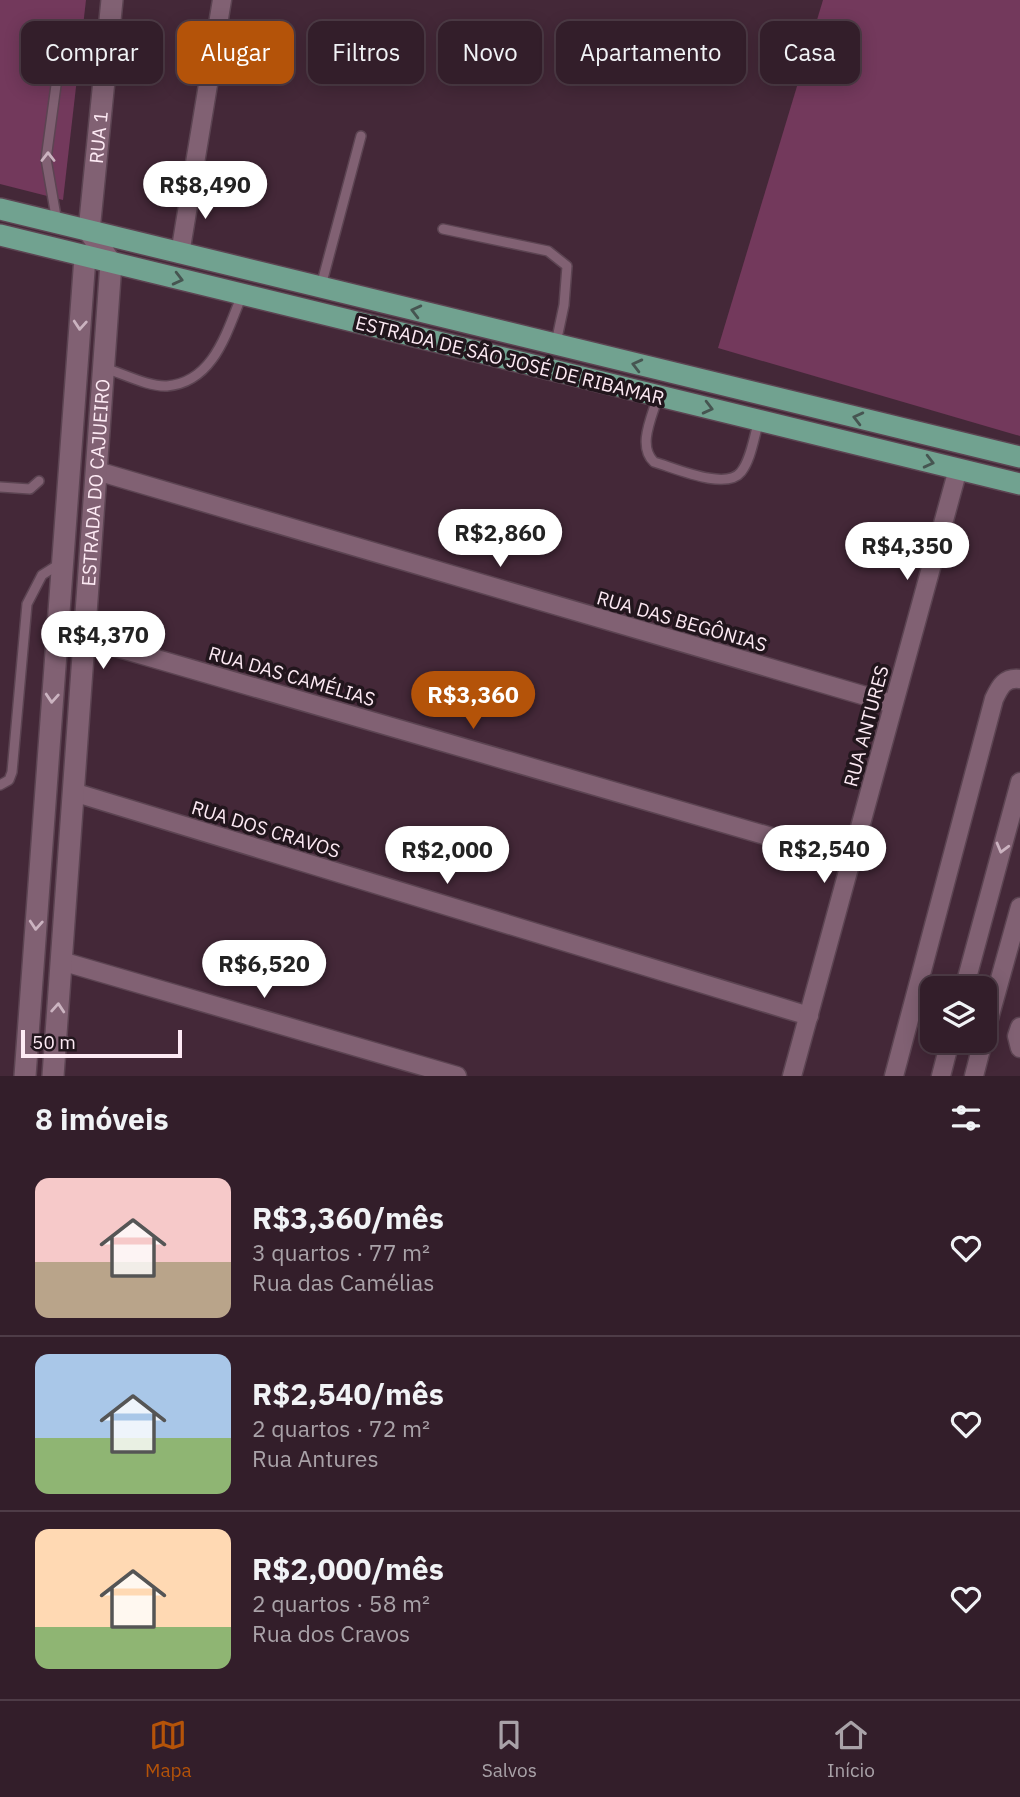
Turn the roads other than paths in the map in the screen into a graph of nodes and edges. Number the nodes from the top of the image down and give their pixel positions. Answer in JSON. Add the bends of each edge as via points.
{"nodes":[{"id":1,"x":112,"y":0,"type":"edge"},
{"id":2,"x":222,"y":0,"type":"edge"},
{"id":3,"x":56,"y":84,"type":"edge"},
{"id":4,"x":361,"y":136,"type":"dead end"},
{"id":5,"x":0,"y":209,"type":"edge"},
{"id":6,"x":58,"y":224,"type":"junction"},
{"id":7,"x":443,"y":229,"type":"dead end"},
{"id":8,"x":89,"y":231,"type":"junction"},
{"id":9,"x":6,"y":239,"type":"edge"},
{"id":10,"x":180,"y":254,"type":"junction"},
{"id":11,"x":85,"y":257,"type":"junction"},
{"id":12,"x":111,"y":263,"type":"junction"},
{"id":13,"x":321,"y":288,"type":"junction"},
{"id":14,"x":242,"y":295,"type":"junction"},
{"id":15,"x":556,"y":345,"type":"junction"},
{"id":16,"x":104,"y":368,"type":"junction"},
{"id":17,"x":658,"y":396,"type":"junction"},
{"id":18,"x":760,"y":421,"type":"junction"},
{"id":19,"x":1020,"y":457,"type":"edge"},
{"id":20,"x":958,"y":469,"type":"junction"},
{"id":21,"x":97,"y":471,"type":"junction"},
{"id":22,"x":39,"y":481,"type":"dead end"},
{"id":23,"x":1020,"y":484,"type":"edge"},
{"id":24,"x":0,"y":486,"type":"edge"},
{"id":25,"x":62,"y":562,"type":"junction"},
{"id":26,"x":90,"y":563,"type":"junction"},
{"id":27,"x":84,"y":638,"type":"junction"},
{"id":28,"x":1020,"y":679,"type":"edge"},
{"id":29,"x":893,"y":705,"type":"junction"},
{"id":30,"x":1020,"y":782,"type":"edge"},
{"id":31,"x":0,"y":785,"type":"edge"},
{"id":32,"x":73,"y":792,"type":"junction"},
{"id":33,"x":851,"y":860,"type":"junction"},
{"id":34,"x":1020,"y":907,"type":"edge"},
{"id":35,"x":61,"y":961,"type":"junction"},
{"id":36,"x":968,"y":976,"type":"edge"},
{"id":37,"x":997,"y":990,"type":"edge"},
{"id":38,"x":809,"y":1016,"type":"junction"},
{"id":39,"x":1020,"y":1027,"type":"edge"},
{"id":40,"x":1020,"y":1048,"type":"edge"},
{"id":41,"x":947,"y":1053,"type":"edge"},
{"id":42,"x":980,"y":1053,"type":"edge"},
{"id":43,"x":24,"y":1076,"type":"edge"},
{"id":44,"x":53,"y":1076,"type":"edge"},
{"id":45,"x":457,"y":1076,"type":"edge"},
{"id":46,"x":792,"y":1076,"type":"edge"},
{"id":47,"x":894,"y":1076,"type":"edge"},
{"id":48,"x":941,"y":1076,"type":"edge"},
{"id":49,"x":974,"y":1076,"type":"edge"}],
"edges":[{"from":1,"to":8,"type":"main road","name":"RUA 1"},
{"from":2,"to":10,"type":"street"},
{"from":6,"to":3,"type":"lane","one_way":true,"via":[[46,159]]},
{"from":4,"to":13,"type":"lane"},
{"from":5,"to":6,"type":"main road","name":"ESTRADA DE SÃO JOSÉ DE RIBAMAR"},
{"from":6,"to":8,"type":"main road","name":"ESTRADA DE SÃO JOSÉ DE RIBAMAR"},
{"from":7,"to":15,"type":"lane","via":[[548,251],[560,258],[567,266],[568,281]]},
{"from":8,"to":10,"type":"main road","name":"ESTRADA DE SÃO JOSÉ DE RIBAMAR"},
{"from":8,"to":12,"type":"main road"},
{"from":9,"to":11,"type":"main road","name":"ESTRADA DE SÃO JOSÉ DE RIBAMAR"},
{"from":10,"to":13,"type":"main road","name":"ESTRADA DE SÃO JOSÉ DE RIBAMAR"},
{"from":11,"to":12,"type":"main road","name":"ESTRADA DE SÃO JOSÉ DE RIBAMAR"},
{"from":11,"to":25,"type":"main road","name":"ESTRADA DO CAJUEIRO","one_way":true},
{"from":12,"to":14,"type":"main road","name":"ESTRADA DE SÃO JOSÉ DE RIBAMAR","one_way":true},
{"from":12,"to":16,"type":"main road","name":"ESTRADA DO CAJUEIRO"},
{"from":15,"to":13,"type":"main road","name":"ESTRADA DE SÃO JOSÉ DE RIBAMAR","one_way":true},
{"from":14,"to":16,"type":"lane","via":[[212,363],[180,383],[165,386]]},
{"from":14,"to":17,"type":"main road","name":"ESTRADA DE SÃO JOSÉ DE RIBAMAR"},
{"from":19,"to":15,"type":"main road","name":"ESTRADA DE SÃO JOSÉ DE RIBAMAR","one_way":true},
{"from":16,"to":21,"type":"main road","name":"ESTRADA DO CAJUEIRO"},
{"from":17,"to":18,"type":"main road","name":"ESTRADA DE SÃO JOSÉ DE RIBAMAR","one_way":true},
{"from":17,"to":18,"type":"lane","via":[[645,447],[647,456],[721,481],[734,479],[743,471]]},
{"from":18,"to":20,"type":"main road","name":"ESTRADA DE SÃO JOSÉ DE RIBAMAR","one_way":true},
{"from":20,"to":23,"type":"main road","name":"ESTRADA DE SÃO JOSÉ DE RIBAMAR"},
{"from":20,"to":29,"type":"street","name":"RUA ANTURES"},
{"from":21,"to":26,"type":"main road","name":"ESTRADA DO CAJUEIRO"},
{"from":21,"to":29,"type":"street","name":"RUA DAS BEGÔNIAS"},
{"from":22,"to":24,"type":"lane","via":[[30,489]]},
{"from":25,"to":26,"type":"main road"},
{"from":25,"to":31,"type":"lane","via":[[43,575],[27,604],[12,772]]},
{"from":25,"to":43,"type":"main road","name":"ESTRADA DO CAJUEIRO","one_way":true},
{"from":26,"to":27,"type":"main road","name":"ESTRADA DO CAJUEIRO"},
{"from":27,"to":32,"type":"main road","name":"ESTRADA DO CAJUEIRO"},
{"from":27,"to":33,"type":"street","name":"RUA DAS CAMÉLIAS"},
{"from":28,"to":47,"type":"street","via":[[1007,680],[995,699]]},
{"from":29,"to":33,"type":"street","name":"RUA ANTURES"},
{"from":30,"to":36,"type":"street","one_way":true},
{"from":32,"to":35,"type":"main road","name":"ESTRADA DO CAJUEIRO"},
{"from":32,"to":38,"type":"street","name":"RUA DOS CRAVOS"},
{"from":33,"to":38,"type":"street","name":"RUA ANTURES"},
{"from":34,"to":37,"type":"street"},
{"from":44,"to":35,"type":"main road","name":"ESTRADA DO CAJUEIRO","one_way":true},
{"from":35,"to":45,"type":"street"},
{"from":38,"to":46,"type":"street","name":"RUA ANTURES"},
{"from":39,"to":40,"type":"street"},
{"from":41,"to":48,"type":"street"},
{"from":42,"to":49,"type":"street"}]}
